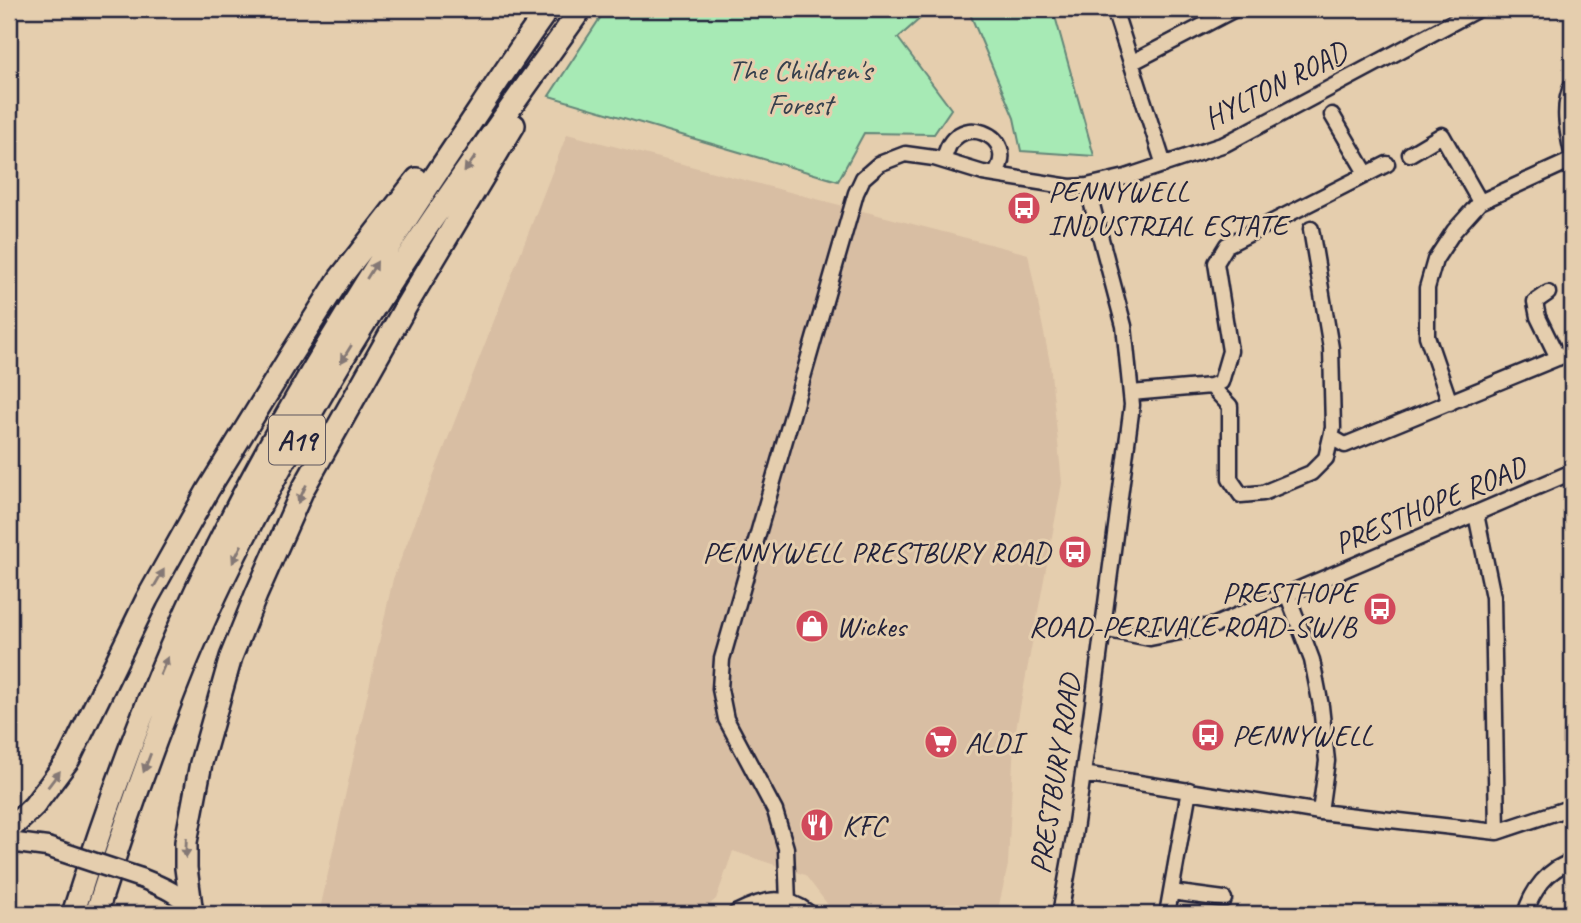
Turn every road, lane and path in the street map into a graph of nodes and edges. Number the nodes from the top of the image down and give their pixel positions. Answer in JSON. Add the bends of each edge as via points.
{"nodes":[{"id":1,"x":548,"y":9,"type":"edge"},
{"id":2,"x":582,"y":9,"type":"edge"},
{"id":3,"x":1114,"y":9,"type":"edge"},
{"id":4,"x":1235,"y":9,"type":"edge"},
{"id":5,"x":1478,"y":9,"type":"edge"},
{"id":6,"x":515,"y":55,"type":"junction"},
{"id":7,"x":1133,"y":62,"type":"junction"},
{"id":8,"x":1572,"y":85,"type":"edge"},
{"id":9,"x":1332,"y":115,"type":"dead end"},
{"id":10,"x":1572,"y":153,"type":"edge"},
{"id":11,"x":1410,"y":154,"type":"dead end"},
{"id":12,"x":1572,"y":160,"type":"edge"},
{"id":13,"x":944,"y":161,"type":"junction"},
{"id":14,"x":1164,"y":164,"type":"junction"},
{"id":15,"x":1387,"y":164,"type":"dead end"},
{"id":16,"x":1366,"y":173,"type":"junction"},
{"id":17,"x":994,"y":175,"type":"junction"},
{"id":18,"x":1087,"y":186,"type":"junction"},
{"id":19,"x":1480,"y":202,"type":"junction"},
{"id":20,"x":1311,"y":229,"type":"dead end"},
{"id":21,"x":1548,"y":293,"type":"dead end"},
{"id":22,"x":1572,"y":352,"type":"edge"},
{"id":23,"x":1558,"y":358,"type":"junction"},
{"id":24,"x":1211,"y":386,"type":"junction"},
{"id":25,"x":1130,"y":393,"type":"junction"},
{"id":26,"x":1450,"y":404,"type":"junction"},
{"id":27,"x":1331,"y":437,"type":"junction"},
{"id":28,"x":1572,"y":472,"type":"edge"},
{"id":29,"x":1476,"y":514,"type":"junction"},
{"id":30,"x":1288,"y":596,"type":"junction"},
{"id":31,"x":1103,"y":629,"type":"junction"},
{"id":32,"x":1083,"y":774,"type":"junction"},
{"id":33,"x":1189,"y":790,"type":"junction"},
{"id":34,"x":1572,"y":809,"type":"edge"},
{"id":35,"x":1320,"y":812,"type":"junction"},
{"id":36,"x":9,"y":830,"type":"edge"},
{"id":37,"x":1497,"y":832,"type":"junction"},
{"id":38,"x":9,"y":842,"type":"edge"},
{"id":39,"x":1572,"y":862,"type":"edge"},
{"id":40,"x":1171,"y":892,"type":"junction"},
{"id":41,"x":1224,"y":899,"type":"dead end"},
{"id":42,"x":788,"y":904,"type":"junction"},
{"id":43,"x":194,"y":910,"type":"edge"},
{"id":44,"x":74,"y":914,"type":"edge"},
{"id":45,"x":96,"y":914,"type":"edge"},
{"id":46,"x":738,"y":914,"type":"edge"},
{"id":47,"x":807,"y":914,"type":"edge"},
{"id":48,"x":1059,"y":914,"type":"edge"},
{"id":49,"x":1167,"y":914,"type":"edge"},
{"id":50,"x":1525,"y":914,"type":"edge"}],
"edges":[{"from":1,"to":6,"type":"highway","number":"A19"},
{"from":2,"to":43,"type":"highway","one_way":true,"via":[[303,489],[256,595],[231,657],[201,763],[186,842]]},
{"from":2,"to":45,"type":"highway","number":"A19","one_way":true,"via":[[389,285],[284,463],[186,663],[136,791]]},
{"from":3,"to":7,"type":"street"},
{"from":4,"to":7,"type":"street"},
{"from":5,"to":14,"type":"street","name":"HYLTON ROAD","via":[[1225,144]]},
{"from":36,"to":6,"type":"highway","one_way":true,"via":[[34,806],[69,759],[146,599],[340,278]]},
{"from":44,"to":6,"type":"highway","number":"A19","one_way":true,"via":[[153,691],[244,492],[372,269]]},
{"from":7,"to":14,"type":"street"},
{"from":8,"to":10,"type":"street","via":[[1566,124]]},
{"from":9,"to":16,"type":"street"},
{"from":11,"to":19,"type":"street","via":[[1442,135]]},
{"from":12,"to":19,"type":"street"},
{"from":13,"to":17,"type":"street","name":"HYLTON ROAD"},
{"from":13,"to":17,"type":"street","via":[[956,136],[984,133],[1002,155]]},
{"from":13,"to":42,"type":"street","name":"HYLTON ROAD","via":[[905,154],[878,164],[856,193],[722,659],[720,689],[726,719],[775,811],[786,848]]},
{"from":14,"to":18,"type":"street","name":"HYLTON ROAD"},
{"from":15,"to":16,"type":"street"},
{"from":16,"to":24,"type":"street","via":[[1227,245],[1216,262],[1230,351],[1221,382]]},
{"from":17,"to":18,"type":"street","name":"HYLTON ROAD"},
{"from":18,"to":25,"type":"street","name":"PRESTBURY ROAD","via":[[1124,326]]},
{"from":19,"to":26,"type":"street","via":[[1443,244],[1427,288],[1427,335]]},
{"from":20,"to":27,"type":"street","via":[[1331,348]]},
{"from":21,"to":23,"type":"street","via":[[1535,302]]},
{"from":22,"to":23,"type":"street"},
{"from":23,"to":26,"type":"street"},
{"from":24,"to":25,"type":"street"},
{"from":24,"to":27,"type":"street","via":[[1230,406],[1230,479],[1241,495],[1263,493],[1311,472],[1326,458]]},
{"from":25,"to":31,"type":"street","name":"PRESTBURY ROAD"},
{"from":26,"to":27,"type":"street","via":[[1345,446]]},
{"from":28,"to":29,"type":"street","name":"PRESTHOPE ROAD"},
{"from":29,"to":30,"type":"street","name":"PRESTHOPE ROAD"},
{"from":29,"to":37,"type":"street","via":[[1493,597]]},
{"from":30,"to":31,"type":"street","name":"PRESTHOPE ROAD","via":[[1215,625],[1150,638]]},
{"from":30,"to":35,"type":"street","via":[[1312,660],[1321,706],[1327,761]]},
{"from":31,"to":32,"type":"street","name":"PRESTBURY ROAD"},
{"from":32,"to":33,"type":"street"},
{"from":32,"to":48,"type":"street","name":"PRESTBURY ROAD"},
{"from":33,"to":35,"type":"street"},
{"from":33,"to":40,"type":"street"},
{"from":34,"to":37,"type":"street"},
{"from":35,"to":37,"type":"street"},
{"from":38,"to":43,"type":"main road","bridge":true,"via":[[47,847],[141,878],[162,886]]},
{"from":39,"to":50,"type":"street","via":[[1562,864],[1537,885]]},
{"from":40,"to":41,"type":"street"},
{"from":40,"to":49,"type":"street"},
{"from":42,"to":46,"type":"main road","via":[[759,904]]},
{"from":42,"to":47,"type":"main road"}]}
